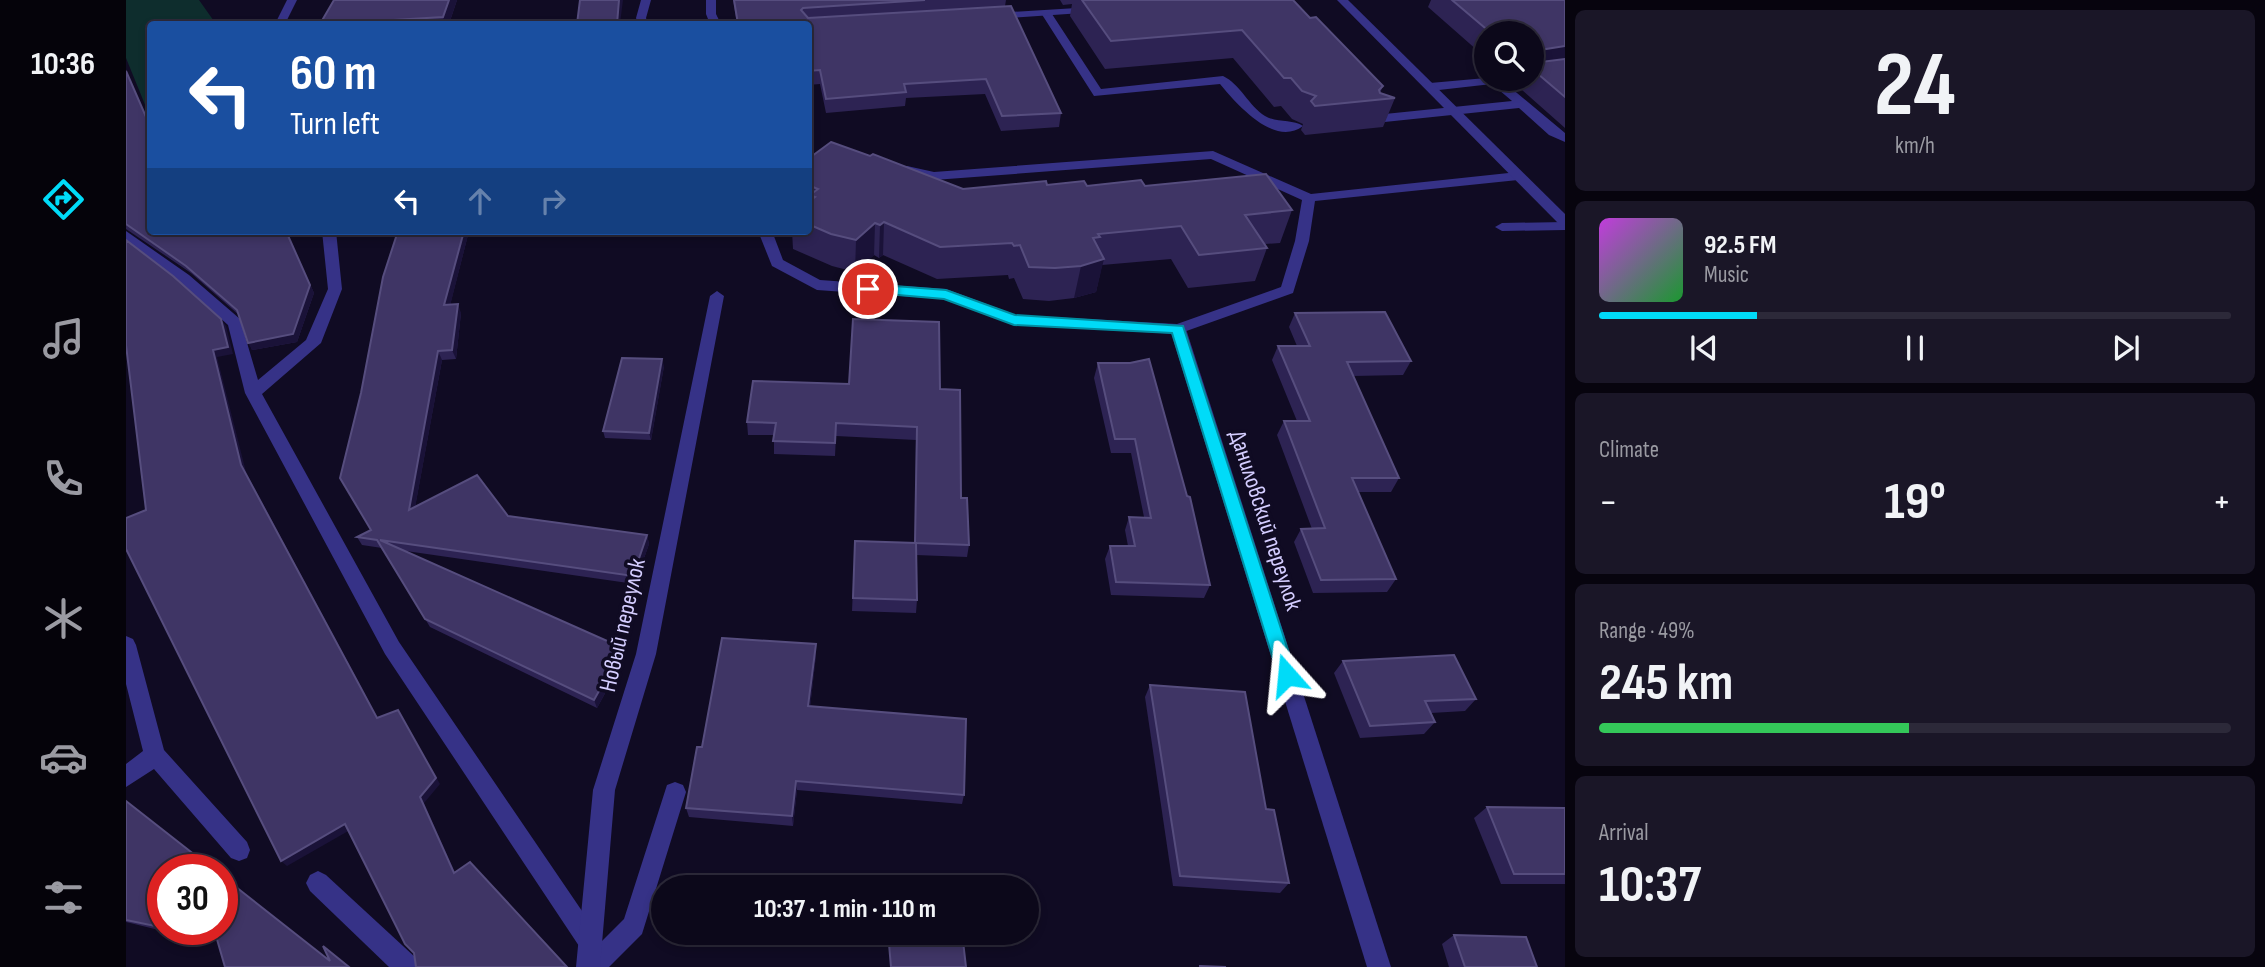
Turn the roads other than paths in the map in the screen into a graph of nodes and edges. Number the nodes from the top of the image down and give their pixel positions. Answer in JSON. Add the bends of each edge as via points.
{"nodes":[{"id":1,"x":292,"y":0,"type":"edge"},
{"id":2,"x":646,"y":0,"type":"edge"},
{"id":3,"x":712,"y":0,"type":"edge"},
{"id":4,"x":1342,"y":0,"type":"edge"},
{"id":5,"x":1099,"y":9,"type":"edge"},
{"id":6,"x":1046,"y":13,"type":"junction"},
{"id":7,"x":980,"y":17,"type":"edge"},
{"id":8,"x":281,"y":21,"type":"edge"},
{"id":9,"x":642,"y":21,"type":"edge"},
{"id":10,"x":714,"y":21,"type":"edge"},
{"id":11,"x":1474,"y":83,"type":"edge"},
{"id":12,"x":1430,"y":87,"type":"junction"},
{"id":13,"x":1511,"y":91,"type":"edge"},
{"id":14,"x":1521,"y":104,"type":"junction"},
{"id":15,"x":1453,"y":111,"type":"junction"},
{"id":16,"x":1375,"y":119,"type":"edge"},
{"id":17,"x":1297,"y":126,"type":"edge"},
{"id":18,"x":1565,"y":138,"type":"edge"},
{"id":19,"x":894,"y":166,"type":"edge"},
{"id":20,"x":1518,"y":176,"type":"junction"},
{"id":21,"x":1309,"y":198,"type":"junction"},
{"id":22,"x":1565,"y":224,"type":"edge"},
{"id":23,"x":1503,"y":227,"type":"dead end"},
{"id":24,"x":126,"y":235,"type":"edge"},
{"id":25,"x":329,"y":235,"type":"edge"},
{"id":26,"x":766,"y":235,"type":"edge"},
{"id":27,"x":717,"y":296,"type":"dead end"},
{"id":28,"x":1178,"y":329,"type":"junction"},
{"id":29,"x":253,"y":393,"type":"junction"},
{"id":30,"x":126,"y":645,"type":"edge"},
{"id":31,"x":155,"y":755,"type":"junction"},
{"id":32,"x":126,"y":777,"type":"edge"},
{"id":33,"x":675,"y":792,"type":"dead end"},
{"id":34,"x":239,"y":850,"type":"dead end"},
{"id":35,"x":318,"y":883,"type":"dead end"},
{"id":36,"x":589,"y":941,"type":"junction"},
{"id":37,"x":407,"y":967,"type":"edge"},
{"id":38,"x":590,"y":967,"type":"edge"},
{"id":39,"x":1379,"y":967,"type":"edge"}],
"edges":[{"from":1,"to":8,"type":"street"},
{"from":2,"to":9,"type":"street"},
{"from":3,"to":10,"type":"street"},
{"from":4,"to":12,"type":"street"},
{"from":5,"to":6,"type":"street"},
{"from":6,"to":7,"type":"street"},
{"from":6,"to":17,"type":"street","via":[[1098,93],[1223,80],[1259,120],[1280,128]]},
{"from":11,"to":12,"type":"street"},
{"from":12,"to":15,"type":"street"},
{"from":13,"to":14,"type":"street"},
{"from":14,"to":15,"type":"street"},
{"from":14,"to":18,"type":"street"},
{"from":15,"to":16,"type":"street"},
{"from":15,"to":20,"type":"street"},
{"from":19,"to":21,"type":"street","via":[[934,176],[1213,155]]},
{"from":20,"to":21,"type":"street"},
{"from":20,"to":22,"type":"street"},
{"from":21,"to":28,"type":"street","via":[[1288,290]]},
{"from":22,"to":23,"type":"street"},
{"from":24,"to":29,"type":"street","via":[[235,323]]},
{"from":25,"to":29,"type":"street","via":[[335,289],[313,343]]},
{"from":26,"to":28,"type":"street","via":[[777,263],[817,285],[946,294],[1014,320]]},
{"from":27,"to":36,"type":"street","name":"Новый переулок","via":[[646,654],[604,790]]},
{"from":28,"to":39,"type":"street","name":"Даниловский переулок"},
{"from":29,"to":36,"type":"street","via":[[393,648]]},
{"from":30,"to":31,"type":"street"},
{"from":31,"to":32,"type":"street"},
{"from":31,"to":34,"type":"street"},
{"from":33,"to":38,"type":"street","via":[[634,926]]},
{"from":35,"to":37,"type":"street"},
{"from":36,"to":38,"type":"street","name":"Новый переулок"}]}
